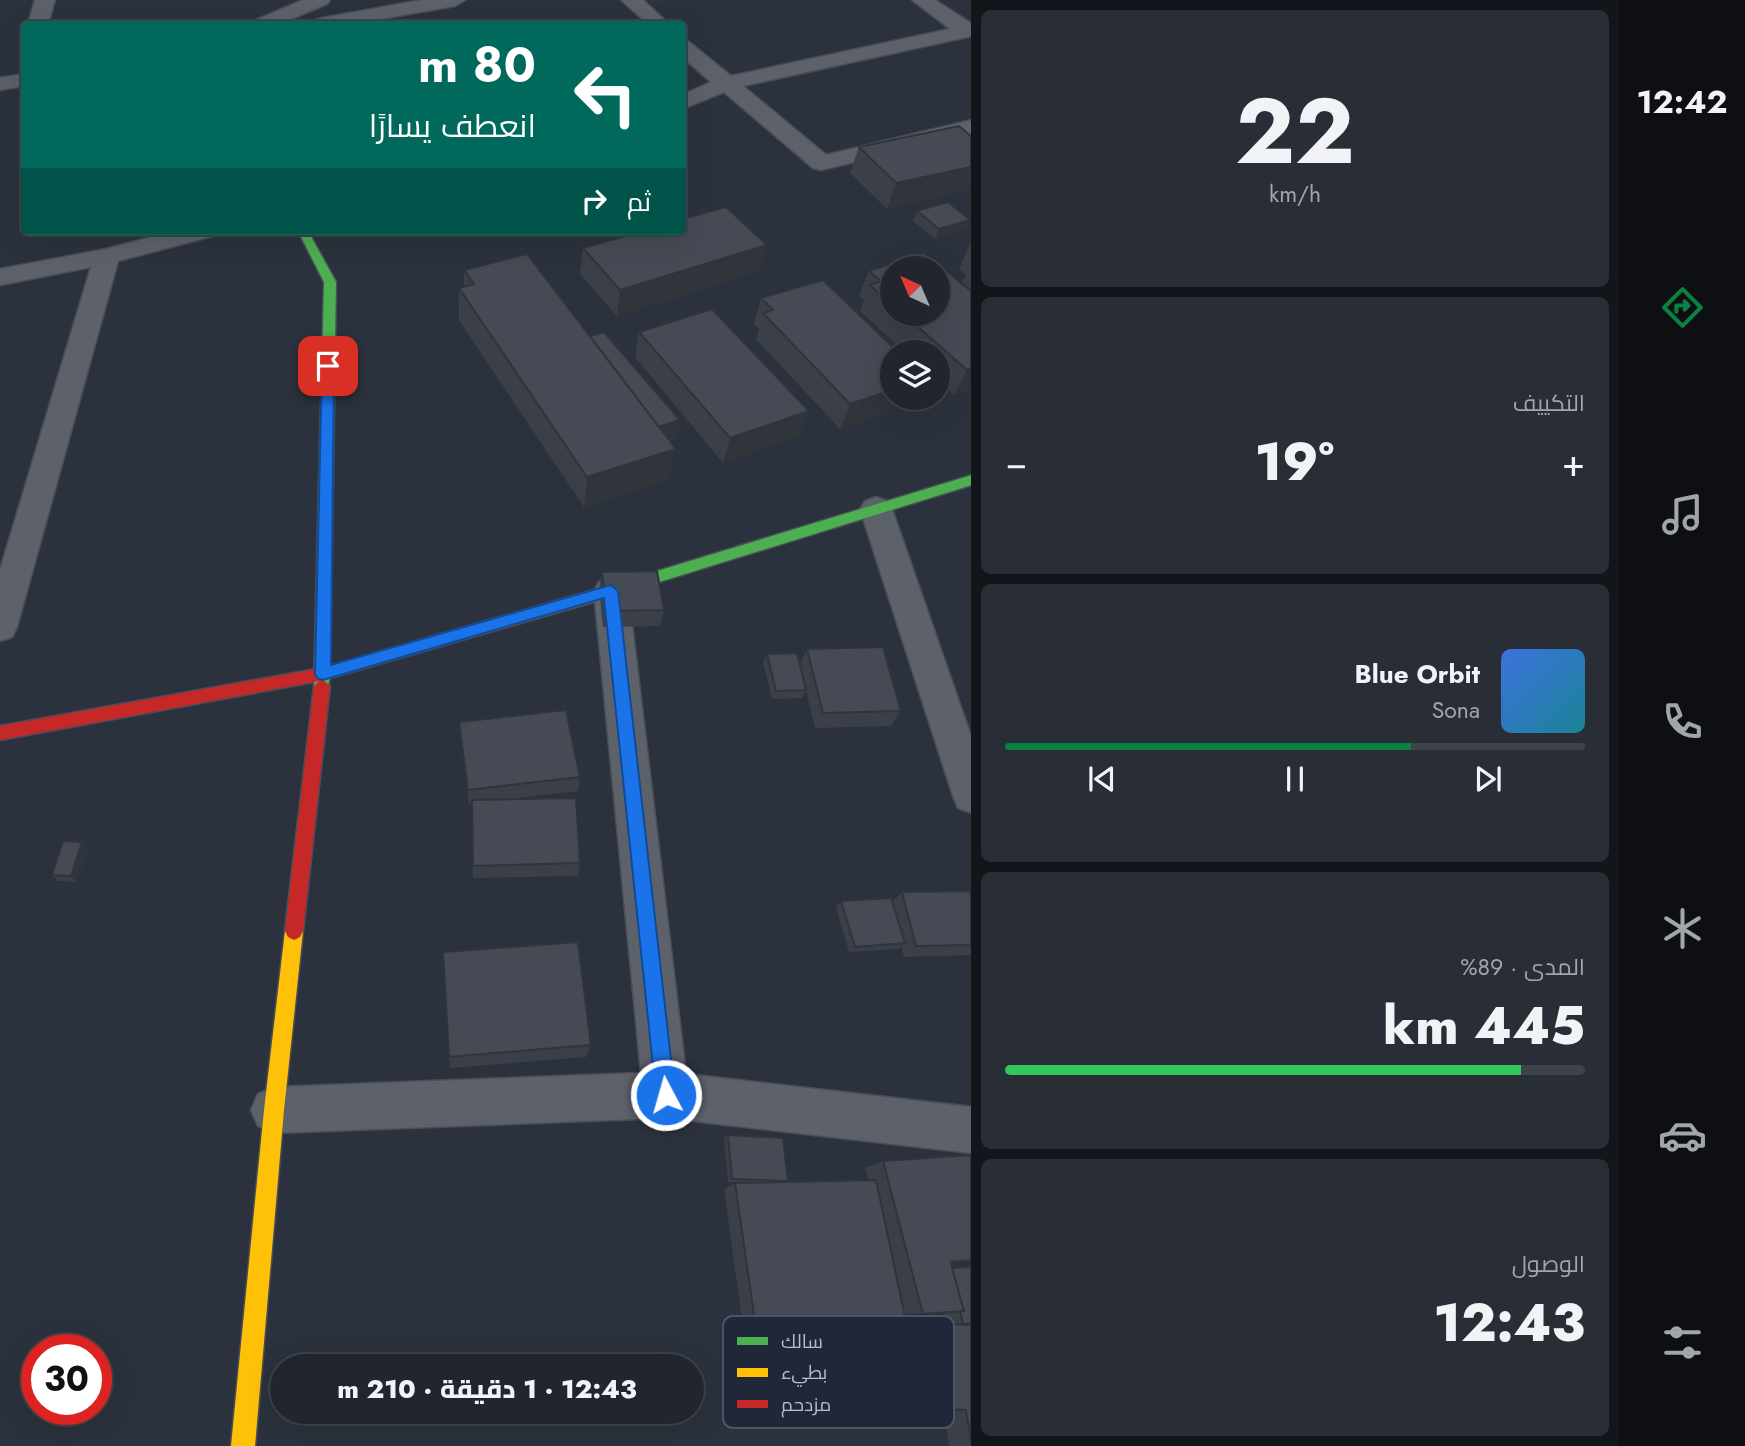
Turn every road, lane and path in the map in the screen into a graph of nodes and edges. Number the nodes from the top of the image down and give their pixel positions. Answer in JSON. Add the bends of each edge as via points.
{"nodes":[{"id":1,"x":45,"y":0,"type":"edge"},
{"id":2,"x":320,"y":0,"type":"edge"},
{"id":3,"x":455,"y":0,"type":"edge"},
{"id":4,"x":631,"y":0,"type":"edge"},
{"id":5,"x":922,"y":0,"type":"edge"},
{"id":6,"x":289,"y":19,"type":"edge"},
{"id":7,"x":39,"y":21,"type":"edge"},
{"id":8,"x":339,"y":21,"type":"edge"},
{"id":9,"x":656,"y":21,"type":"edge"},
{"id":10,"x":969,"y":31,"type":"edge"},
{"id":11,"x":686,"y":50,"type":"edge"},
{"id":12,"x":21,"y":80,"type":"edge"},
{"id":13,"x":0,"y":84,"type":"edge"},
{"id":14,"x":724,"y":84,"type":"junction"},
{"id":15,"x":686,"y":101,"type":"edge"},
{"id":16,"x":971,"y":127,"type":"edge"},
{"id":17,"x":189,"y":235,"type":"edge"},
{"id":18,"x":305,"y":235,"type":"edge"},
{"id":19,"x":107,"y":257,"type":"junction"},
{"id":20,"x":0,"y":277,"type":"edge"},
{"id":21,"x":971,"y":480,"type":"edge"},
{"id":22,"x":876,"y":509,"type":"junction"},
{"id":23,"x":611,"y":591,"type":"junction"},
{"id":24,"x":0,"y":627,"type":"edge"},
{"id":25,"x":323,"y":674,"type":"junction"},
{"id":26,"x":0,"y":733,"type":"edge"},
{"id":27,"x":971,"y":796,"type":"edge"},
{"id":28,"x":666,"y":1095,"type":"junction"},
{"id":29,"x":274,"y":1111,"type":"junction"},
{"id":30,"x":971,"y":1130,"type":"edge"},
{"id":31,"x":243,"y":1446,"type":"edge"}],
"edges":[{"from":1,"to":7,"type":"street"},
{"from":2,"to":6,"type":"street"},
{"from":3,"to":8,"type":"street"},
{"from":4,"to":9,"type":"street"},
{"from":5,"to":10,"type":"street"},
{"from":10,"to":14,"type":"street"},
{"from":11,"to":14,"type":"street"},
{"from":12,"to":13,"type":"street"},
{"from":14,"to":15,"type":"street"},
{"from":14,"to":16,"type":"street","via":[[821,163]]},
{"from":17,"to":19,"type":"street"},
{"from":18,"to":25,"type":"street","via":[[330,282]]},
{"from":19,"to":20,"type":"street"},
{"from":19,"to":24,"type":"street"},
{"from":21,"to":22,"type":"street"},
{"from":22,"to":23,"type":"street"},
{"from":22,"to":27,"type":"street"},
{"from":23,"to":25,"type":"street"},
{"from":23,"to":28,"type":"street"},
{"from":25,"to":26,"type":"street"},
{"from":25,"to":29,"type":"street"},
{"from":28,"to":29,"type":"street"},
{"from":28,"to":30,"type":"street"},
{"from":29,"to":31,"type":"street"}]}
